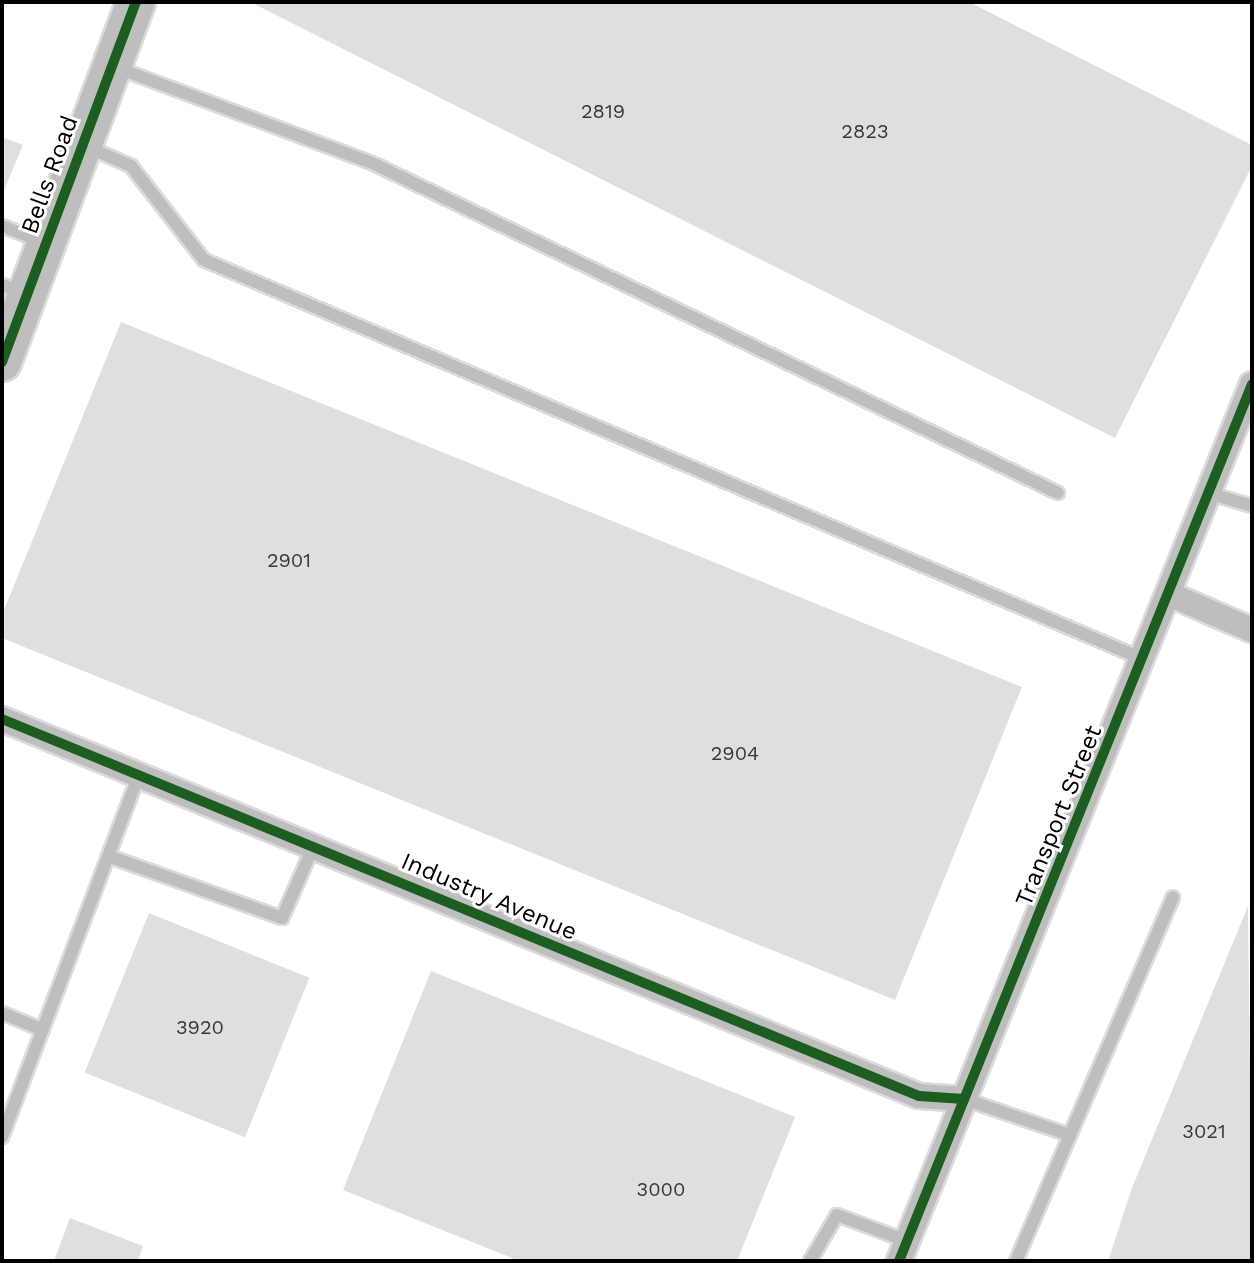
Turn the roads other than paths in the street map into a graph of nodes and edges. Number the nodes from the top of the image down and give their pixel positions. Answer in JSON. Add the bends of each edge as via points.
{"nodes":[{"id":1,"x":136,"y":2,"type":"edge"},
{"id":2,"x":112,"y":66,"type":"junction"},
{"id":3,"x":83,"y":144,"type":"junction"},
{"id":4,"x":2,"y":226,"type":"edge"},
{"id":5,"x":46,"y":243,"type":"junction"},
{"id":6,"x":15,"y":289,"type":"edge"},
{"id":7,"x":2,"y":362,"type":"edge"},
{"id":8,"x":1252,"y":384,"type":"edge"},
{"id":9,"x":1058,"y":493,"type":"dead end"},
{"id":10,"x":1208,"y":493,"type":"junction"},
{"id":11,"x":1252,"y":506,"type":"edge"},
{"id":12,"x":1171,"y":595,"type":"junction"},
{"id":13,"x":1252,"y":630,"type":"edge"},
{"id":14,"x":1145,"y":660,"type":"junction"},
{"id":15,"x":2,"y":719,"type":"edge"},
{"id":16,"x":139,"y":774,"type":"junction"},
{"id":17,"x":314,"y":845,"type":"junction"},
{"id":18,"x":108,"y":856,"type":"junction"},
{"id":19,"x":1173,"y":897,"type":"dead end"},
{"id":20,"x":2,"y":1013,"type":"edge"},
{"id":21,"x":43,"y":1030,"type":"junction"},
{"id":22,"x":964,"y":1099,"type":"junction"},
{"id":23,"x":1070,"y":1135,"type":"junction"},
{"id":24,"x":2,"y":1137,"type":"edge"},
{"id":25,"x":903,"y":1251,"type":"edge"},
{"id":26,"x":810,"y":1261,"type":"edge"},
{"id":27,"x":1016,"y":1261,"type":"edge"}],
"edges":[{"from":1,"to":2,"type":"main road","name":"Bells Road"},
{"from":2,"to":3,"type":"main road","name":"Bells Road"},
{"from":2,"to":9,"type":"lane","via":[[195,91],[372,163]]},
{"from":3,"to":5,"type":"main road","name":"Bells Road"},
{"from":3,"to":14,"type":"lane","via":[[131,166],[204,260]]},
{"from":4,"to":5,"type":"lane"},
{"from":5,"to":6,"type":"main road","name":"Bells Road"},
{"from":6,"to":7,"type":"main road","name":"Bells Road"},
{"from":8,"to":10,"type":"street","name":"Transport Street"},
{"from":10,"to":11,"type":"lane"},
{"from":10,"to":12,"type":"street","name":"Transport Street"},
{"from":12,"to":13,"type":"street"},
{"from":12,"to":14,"type":"street","name":"Transport Street"},
{"from":14,"to":22,"type":"street","name":"Transport Street"},
{"from":15,"to":16,"type":"street","name":"Industry Avenue"},
{"from":16,"to":17,"type":"street","name":"Industry Avenue"},
{"from":16,"to":18,"type":"lane"},
{"from":17,"to":18,"type":"lane","via":[[282,918]]},
{"from":17,"to":22,"type":"street","name":"Industry Avenue","via":[[919,1096]]},
{"from":18,"to":21,"type":"lane"},
{"from":19,"to":23,"type":"lane"},
{"from":20,"to":21,"type":"lane"},
{"from":21,"to":24,"type":"lane"},
{"from":22,"to":23,"type":"lane"},
{"from":22,"to":25,"type":"street","name":"Transport Street"},
{"from":23,"to":27,"type":"lane"},
{"from":25,"to":26,"type":"lane","via":[[837,1215]]}]}
